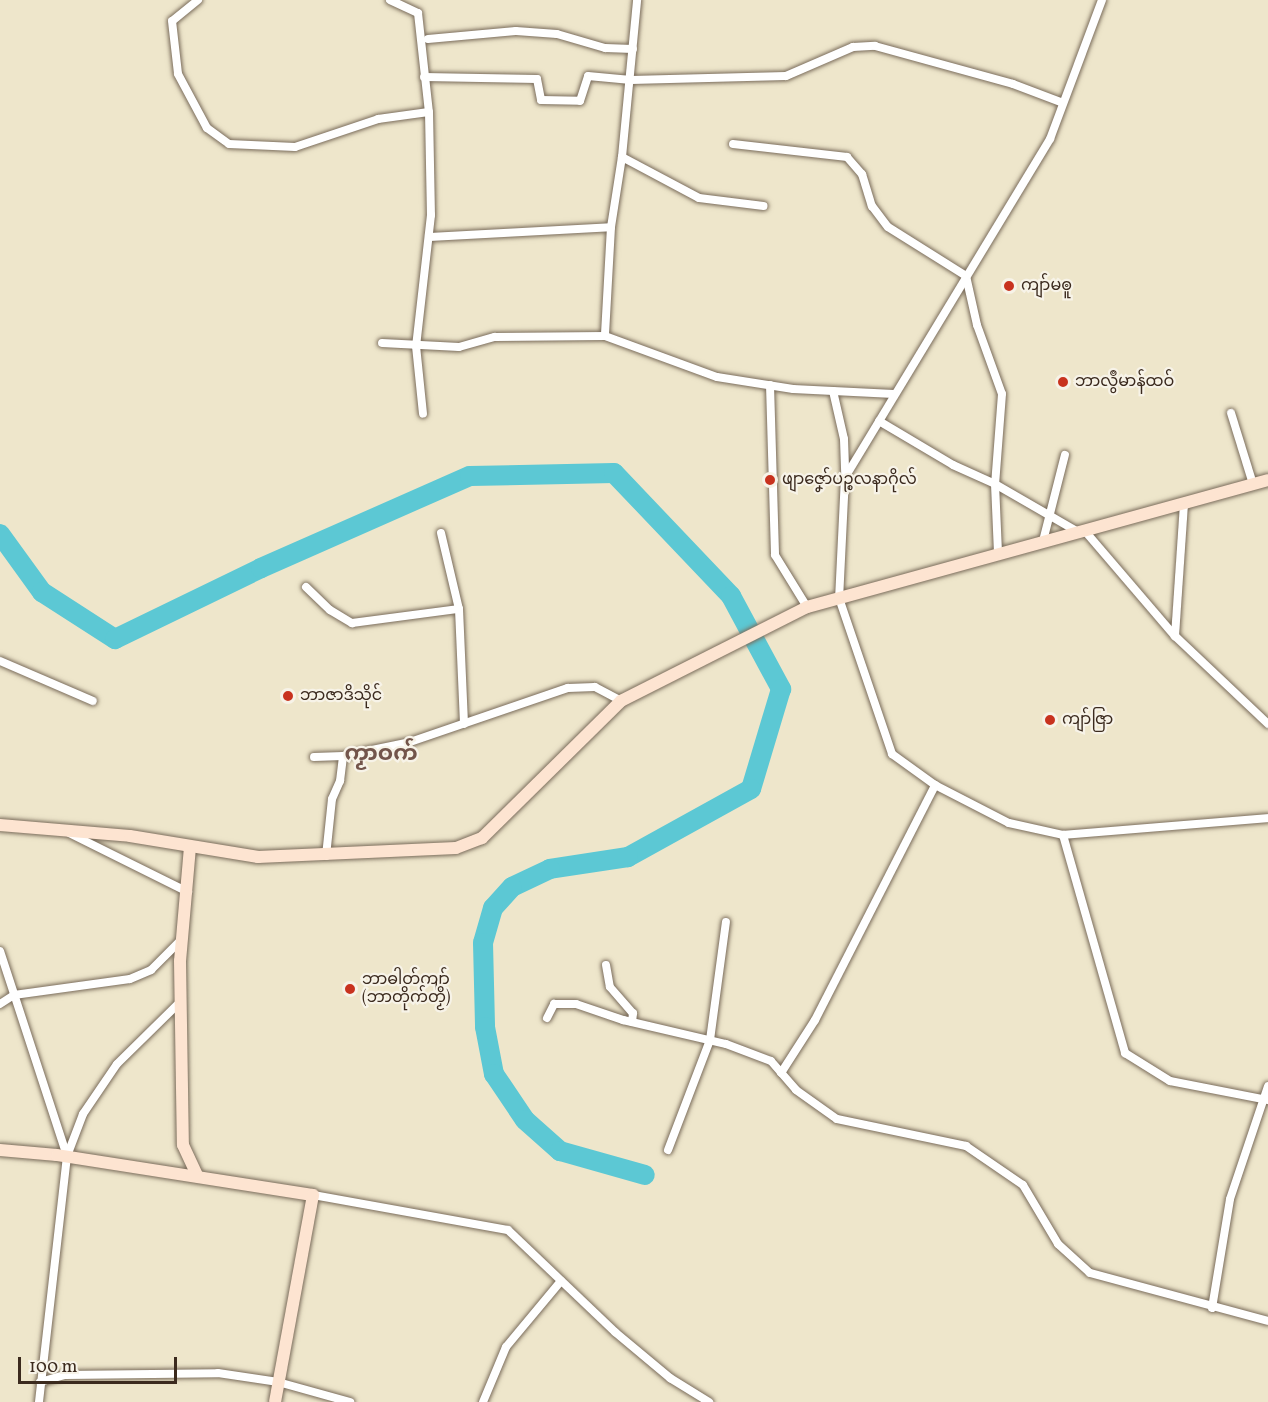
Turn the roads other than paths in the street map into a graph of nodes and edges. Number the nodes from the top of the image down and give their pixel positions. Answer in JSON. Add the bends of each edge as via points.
{"nodes":[{"id":1,"x":198,"y":0,"type":"edge"},
{"id":2,"x":390,"y":0,"type":"edge"},
{"id":3,"x":637,"y":0,"type":"edge"},
{"id":4,"x":1102,"y":0,"type":"edge"},
{"id":5,"x":428,"y":39,"type":"dead end"},
{"id":6,"x":633,"y":49,"type":"junction"},
{"id":7,"x":424,"y":77,"type":"junction"},
{"id":8,"x":631,"y":80,"type":"junction"},
{"id":9,"x":1064,"y":103,"type":"junction"},
{"id":10,"x":429,"y":112,"type":"junction"},
{"id":11,"x":733,"y":144,"type":"dead end"},
{"id":12,"x":622,"y":158,"type":"junction"},
{"id":13,"x":764,"y":206,"type":"dead end"},
{"id":14,"x":611,"y":226,"type":"junction"},
{"id":15,"x":429,"y":237,"type":"junction"},
{"id":16,"x":966,"y":276,"type":"junction"},
{"id":17,"x":605,"y":336,"type":"junction"},
{"id":18,"x":382,"y":344,"type":"dead end"},
{"id":19,"x":416,"y":346,"type":"junction"},
{"id":20,"x":770,"y":386,"type":"junction"},
{"id":21,"x":833,"y":391,"type":"junction"},
{"id":22,"x":894,"y":394,"type":"junction"},
{"id":23,"x":1231,"y":413,"type":"dead end"},
{"id":24,"x":423,"y":414,"type":"dead end"},
{"id":25,"x":879,"y":421,"type":"junction"},
{"id":26,"x":1065,"y":455,"type":"dead end"},
{"id":27,"x":845,"y":477,"type":"junction"},
{"id":28,"x":1268,"y":480,"type":"edge"},
{"id":29,"x":995,"y":484,"type":"junction"},
{"id":30,"x":1253,"y":484,"type":"junction"},
{"id":31,"x":1184,"y":505,"type":"junction"},
{"id":32,"x":1049,"y":513,"type":"junction"},
{"id":33,"x":1081,"y":531,"type":"junction"},
{"id":34,"x":441,"y":533,"type":"dead end"},
{"id":35,"x":1043,"y":541,"type":"junction"},
{"id":36,"x":998,"y":554,"type":"junction"},
{"id":37,"x":306,"y":587,"type":"dead end"},
{"id":38,"x":839,"y":598,"type":"junction"},
{"id":39,"x":807,"y":607,"type":"junction"},
{"id":40,"x":459,"y":609,"type":"junction"},
{"id":41,"x":1175,"y":636,"type":"junction"},
{"id":42,"x":0,"y":661,"type":"edge"},
{"id":43,"x":93,"y":701,"type":"dead end"},
{"id":44,"x":621,"y":701,"type":"junction"},
{"id":45,"x":464,"y":724,"type":"junction"},
{"id":46,"x":1268,"y":724,"type":"edge"},
{"id":47,"x":343,"y":756,"type":"junction"},
{"id":48,"x":314,"y":757,"type":"dead end"},
{"id":49,"x":935,"y":785,"type":"junction"},
{"id":50,"x":1268,"y":818,"type":"edge"},
{"id":51,"x":0,"y":825,"type":"edge"},
{"id":52,"x":63,"y":830,"type":"junction"},
{"id":53,"x":1063,"y":835,"type":"junction"},
{"id":54,"x":189,"y":848,"type":"junction"},
{"id":55,"x":326,"y":856,"type":"junction"},
{"id":56,"x":188,"y":892,"type":"junction"},
{"id":57,"x":726,"y":921,"type":"dead end"},
{"id":58,"x":184,"y":937,"type":"junction"},
{"id":59,"x":0,"y":951,"type":"edge"},
{"id":60,"x":606,"y":965,"type":"dead end"},
{"id":61,"x":14,"y":995,"type":"junction"},
{"id":62,"x":181,"y":1002,"type":"junction"},
{"id":63,"x":0,"y":1004,"type":"edge"},
{"id":64,"x":547,"y":1018,"type":"dead end"},
{"id":65,"x":632,"y":1022,"type":"junction"},
{"id":66,"x":710,"y":1040,"type":"junction"},
{"id":67,"x":781,"y":1072,"type":"junction"},
{"id":68,"x":1268,"y":1086,"type":"edge"},
{"id":69,"x":1266,"y":1100,"type":"edge"},
{"id":70,"x":0,"y":1150,"type":"edge"},
{"id":71,"x":668,"y":1150,"type":"dead end"},
{"id":72,"x":67,"y":1156,"type":"junction"},
{"id":73,"x":198,"y":1177,"type":"junction"},
{"id":74,"x":313,"y":1195,"type":"junction"},
{"id":75,"x":561,"y":1281,"type":"junction"},
{"id":76,"x":1212,"y":1308,"type":"junction"},
{"id":77,"x":1268,"y":1322,"type":"edge"},
{"id":78,"x":40,"y":1382,"type":"junction"},
{"id":79,"x":278,"y":1382,"type":"junction"},
{"id":80,"x":39,"y":1402,"type":"edge"},
{"id":81,"x":275,"y":1402,"type":"edge"},
{"id":82,"x":350,"y":1402,"type":"edge"},
{"id":83,"x":483,"y":1402,"type":"edge"},
{"id":84,"x":708,"y":1402,"type":"edge"}],
"edges":[{"from":1,"to":10,"type":"street","via":[[172,21],[178,75],[207,128],[229,144],[295,147],[378,119]]},
{"from":2,"to":7,"type":"street","via":[[418,13]]},
{"from":3,"to":6,"type":"street"},
{"from":4,"to":9,"type":"street"},
{"from":5,"to":6,"type":"street","via":[[516,31],[556,34],[605,48]]},
{"from":6,"to":8,"type":"street"},
{"from":7,"to":8,"type":"street","via":[[537,79],[541,100],[580,101],[588,76]]},
{"from":7,"to":10,"type":"street"},
{"from":8,"to":9,"type":"street","via":[[786,76],[853,47],[875,46],[1013,84]]},
{"from":8,"to":12,"type":"street"},
{"from":9,"to":16,"type":"street","via":[[1050,139]]},
{"from":10,"to":15,"type":"street"},
{"from":11,"to":16,"type":"street","via":[[847,158],[862,174],[872,206],[888,227]]},
{"from":12,"to":13,"type":"street","via":[[699,198]]},
{"from":12,"to":14,"type":"street"},
{"from":14,"to":15,"type":"street"},
{"from":14,"to":17,"type":"street"},
{"from":15,"to":19,"type":"street"},
{"from":16,"to":22,"type":"street"},
{"from":16,"to":29,"type":"street","via":[[977,325],[1002,394]]},
{"from":17,"to":19,"type":"street","via":[[539,334],[476,339],[459,347]]},
{"from":17,"to":20,"type":"street","via":[[717,377]]},
{"from":18,"to":19,"type":"street"},
{"from":19,"to":24,"type":"street"},
{"from":20,"to":21,"type":"street"},
{"from":20,"to":39,"type":"street","via":[[775,555]]},
{"from":21,"to":22,"type":"street"},
{"from":21,"to":27,"type":"street","via":[[843,430]]},
{"from":22,"to":25,"type":"street"},
{"from":23,"to":30,"type":"street"},
{"from":25,"to":27,"type":"street"},
{"from":25,"to":29,"type":"street","via":[[953,465]]},
{"from":26,"to":32,"type":"street"},
{"from":27,"to":38,"type":"street"},
{"from":28,"to":30,"type":"street"},
{"from":29,"to":32,"type":"street"},
{"from":29,"to":36,"type":"street"},
{"from":30,"to":31,"type":"street"},
{"from":31,"to":33,"type":"street"},
{"from":31,"to":41,"type":"street"},
{"from":32,"to":33,"type":"street"},
{"from":32,"to":35,"type":"street"},
{"from":33,"to":35,"type":"street"},
{"from":33,"to":41,"type":"street"},
{"from":34,"to":40,"type":"street"},
{"from":35,"to":36,"type":"street"},
{"from":36,"to":38,"type":"street"},
{"from":37,"to":40,"type":"street","via":[[330,610],[352,623]]},
{"from":38,"to":39,"type":"street"},
{"from":38,"to":49,"type":"street","via":[[892,754]]},
{"from":39,"to":44,"type":"street"},
{"from":40,"to":45,"type":"street"},
{"from":41,"to":46,"type":"street"},
{"from":42,"to":43,"type":"street"},
{"from":44,"to":45,"type":"street","via":[[595,687],[568,688]]},
{"from":44,"to":55,"type":"street","via":[[482,838],[456,848]]},
{"from":45,"to":47,"type":"street"},
{"from":47,"to":48,"type":"street"},
{"from":47,"to":55,"type":"street","via":[[340,781],[332,800]]},
{"from":49,"to":53,"type":"street","via":[[1009,823]]},
{"from":49,"to":67,"type":"street","via":[[815,1020]]},
{"from":50,"to":53,"type":"street"},
{"from":51,"to":52,"type":"street"},
{"from":52,"to":54,"type":"street"},
{"from":52,"to":56,"type":"street"},
{"from":53,"to":69,"type":"street","via":[[1125,1053],[1170,1081]]},
{"from":54,"to":55,"type":"street","via":[[258,857]]},
{"from":54,"to":56,"type":"street"},
{"from":56,"to":58,"type":"street"},
{"from":57,"to":66,"type":"street"},
{"from":58,"to":61,"type":"street","via":[[151,970],[130,979]]},
{"from":58,"to":62,"type":"street"},
{"from":59,"to":61,"type":"street"},
{"from":60,"to":65,"type":"street","via":[[610,987],[633,1013]]},
{"from":61,"to":63,"type":"street"},
{"from":61,"to":72,"type":"street"},
{"from":62,"to":72,"type":"street","via":[[117,1064],[83,1114]]},
{"from":62,"to":73,"type":"street","via":[[183,1145]]},
{"from":64,"to":65,"type":"street","via":[[554,1004],[562,1002]]},
{"from":65,"to":66,"type":"street"},
{"from":66,"to":67,"type":"street","via":[[771,1060]]},
{"from":66,"to":71,"type":"street"},
{"from":67,"to":76,"type":"street","via":[[796,1090],[837,1119],[966,1146],[1023,1185],[1058,1244],[1090,1274]]},
{"from":68,"to":69,"type":"street"},
{"from":69,"to":76,"type":"street","via":[[1230,1199]]},
{"from":70,"to":72,"type":"street"},
{"from":72,"to":73,"type":"street"},
{"from":72,"to":78,"type":"street"},
{"from":73,"to":74,"type":"street"},
{"from":74,"to":75,"type":"street","via":[[508,1230]]},
{"from":74,"to":79,"type":"street"},
{"from":75,"to":83,"type":"street","via":[[506,1347]]},
{"from":75,"to":84,"type":"street","via":[[670,1378]]},
{"from":76,"to":77,"type":"street"},
{"from":78,"to":79,"type":"street","via":[[65,1375],[218,1373]]},
{"from":78,"to":80,"type":"street"},
{"from":79,"to":81,"type":"street"},
{"from":79,"to":82,"type":"street"}]}
